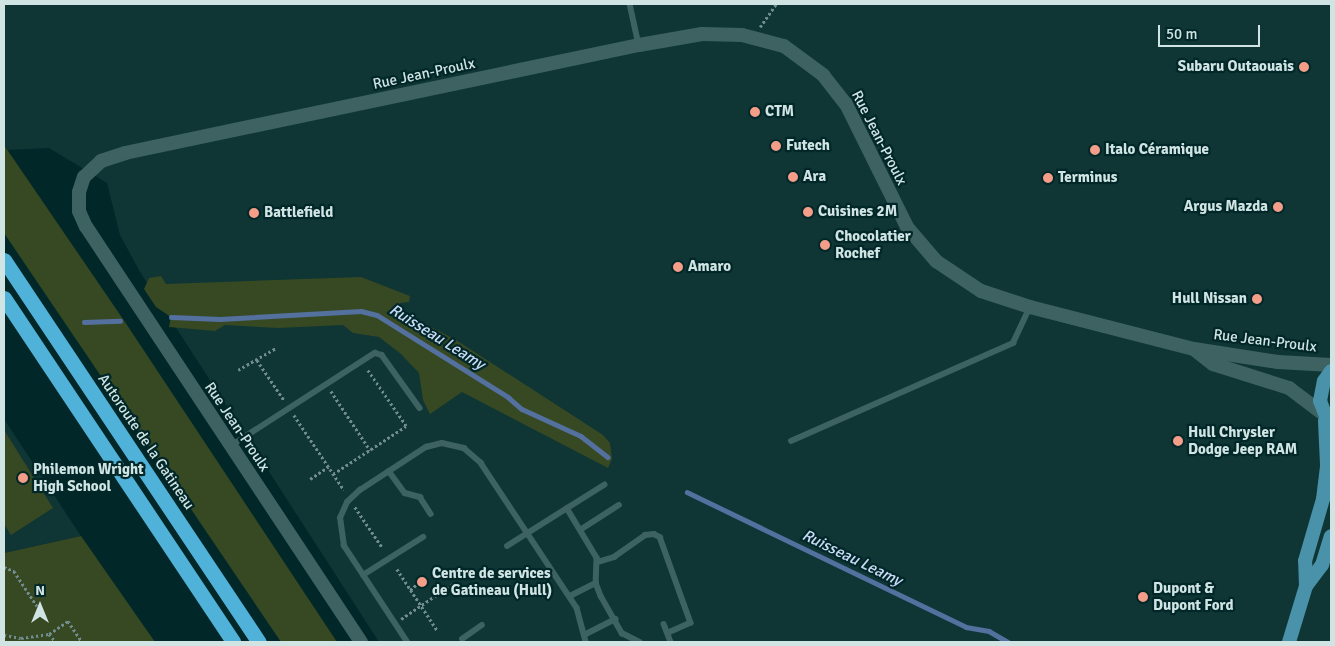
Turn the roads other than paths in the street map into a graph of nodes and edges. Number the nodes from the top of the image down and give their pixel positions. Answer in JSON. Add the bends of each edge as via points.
{"nodes":[{"id":1,"x":630,"y":4,"type":"edge"},
{"id":2,"x":639,"y":45,"type":"junction"},
{"id":3,"x":4,"y":260,"type":"edge"},
{"id":4,"x":4,"y":298,"type":"edge"},
{"id":5,"x":1030,"y":307,"type":"junction"},
{"id":6,"x":1194,"y":349,"type":"junction"},
{"id":7,"x":1331,"y":365,"type":"edge"},
{"id":8,"x":1331,"y":371,"type":"edge"},
{"id":9,"x":420,"y":408,"type":"dead end"},
{"id":10,"x":1326,"y":421,"type":"edge"},
{"id":11,"x":791,"y":441,"type":"dead end"},
{"id":12,"x":230,"y":446,"type":"junction"},
{"id":13,"x":389,"y":471,"type":"junction"},
{"id":14,"x":604,"y":485,"type":"dead end"},
{"id":15,"x":619,"y":505,"type":"dead end"},
{"id":16,"x":567,"y":508,"type":"junction"},
{"id":17,"x":431,"y":514,"type":"dead end"},
{"id":18,"x":580,"y":530,"type":"junction"},
{"id":19,"x":527,"y":532,"type":"junction"},
{"id":20,"x":423,"y":536,"type":"dead end"},
{"id":21,"x":1331,"y":536,"type":"edge"},
{"id":22,"x":506,"y":546,"type":"dead end"},
{"id":23,"x":598,"y":562,"type":"junction"},
{"id":24,"x":363,"y":576,"type":"junction"},
{"id":25,"x":596,"y":582,"type":"junction"},
{"id":26,"x":1306,"y":586,"type":"junction"},
{"id":27,"x":570,"y":596,"type":"junction"},
{"id":28,"x":615,"y":619,"type":"junction"},
{"id":29,"x":664,"y":624,"type":"dead end"},
{"id":30,"x":482,"y":625,"type":"dead end"},
{"id":31,"x":669,"y":633,"type":"junction"},
{"id":32,"x":586,"y":634,"type":"junction"},
{"id":33,"x":462,"y":639,"type":"dead end"},
{"id":34,"x":233,"y":642,"type":"edge"},
{"id":35,"x":259,"y":642,"type":"edge"},
{"id":36,"x":361,"y":642,"type":"edge"},
{"id":37,"x":407,"y":642,"type":"edge"},
{"id":38,"x":586,"y":642,"type":"edge"},
{"id":39,"x":640,"y":642,"type":"edge"},
{"id":40,"x":671,"y":642,"type":"edge"},
{"id":41,"x":1289,"y":642,"type":"edge"}],
"edges":[{"from":1,"to":2,"type":"lane"},
{"from":2,"to":5,"type":"street","name":"Rue Jean-Proulx","via":[[694,35],[734,34],[771,41],[799,55],[823,75],[846,104],[899,214],[926,250],[948,271],[981,291]]},
{"from":2,"to":12,"type":"street","name":"Rue Jean-Proulx","via":[[125,154],[101,161],[90,171],[78,196],[86,227]]},
{"from":3,"to":35,"type":"highway","name":"Autoroute de la Gatineau"},
{"from":4,"to":34,"type":"highway"},
{"from":5,"to":6,"type":"street","name":"Rue Jean-Proulx"},
{"from":5,"to":11,"type":"lane","via":[[1013,343]]},
{"from":6,"to":7,"type":"street","name":"Rue Jean-Proulx","via":[[1278,362]]},
{"from":6,"to":10,"type":"street","name":"Rue Jean-Proulx","via":[[1213,364],[1289,388]]},
{"from":8,"to":10,"type":"main road","via":[[1321,391]]},
{"from":9,"to":12,"type":"lane","via":[[382,355],[375,353]]},
{"from":10,"to":26,"type":"main road","via":[[1323,499],[1305,561]]},
{"from":12,"to":36,"type":"street","name":"Rue Jean-Proulx"},
{"from":13,"to":17,"type":"lane","via":[[405,493],[420,497]]},
{"from":13,"to":19,"type":"lane","via":[[432,445],[448,443],[464,448],[481,463]]},
{"from":13,"to":24,"type":"lane","via":[[351,497],[340,518],[342,541]]},
{"from":14,"to":16,"type":"lane"},
{"from":15,"to":18,"type":"lane"},
{"from":16,"to":18,"type":"lane"},
{"from":16,"to":19,"type":"lane"},
{"from":18,"to":23,"type":"lane"},
{"from":19,"to":22,"type":"lane"},
{"from":19,"to":27,"type":"lane"},
{"from":20,"to":24,"type":"lane"},
{"from":21,"to":26,"type":"main road","via":[[1322,565]]},
{"from":23,"to":25,"type":"lane"},
{"from":23,"to":31,"type":"lane","via":[[614,557],[645,535],[660,537],[691,623]]},
{"from":24,"to":37,"type":"lane"},
{"from":25,"to":27,"type":"lane"},
{"from":25,"to":28,"type":"lane"},
{"from":26,"to":41,"type":"main road"},
{"from":27,"to":32,"type":"lane"},
{"from":28,"to":32,"type":"lane"},
{"from":28,"to":39,"type":"lane","via":[[626,636]]},
{"from":29,"to":31,"type":"lane"},
{"from":30,"to":33,"type":"lane"},
{"from":31,"to":40,"type":"lane"},
{"from":32,"to":38,"type":"lane"}]}
